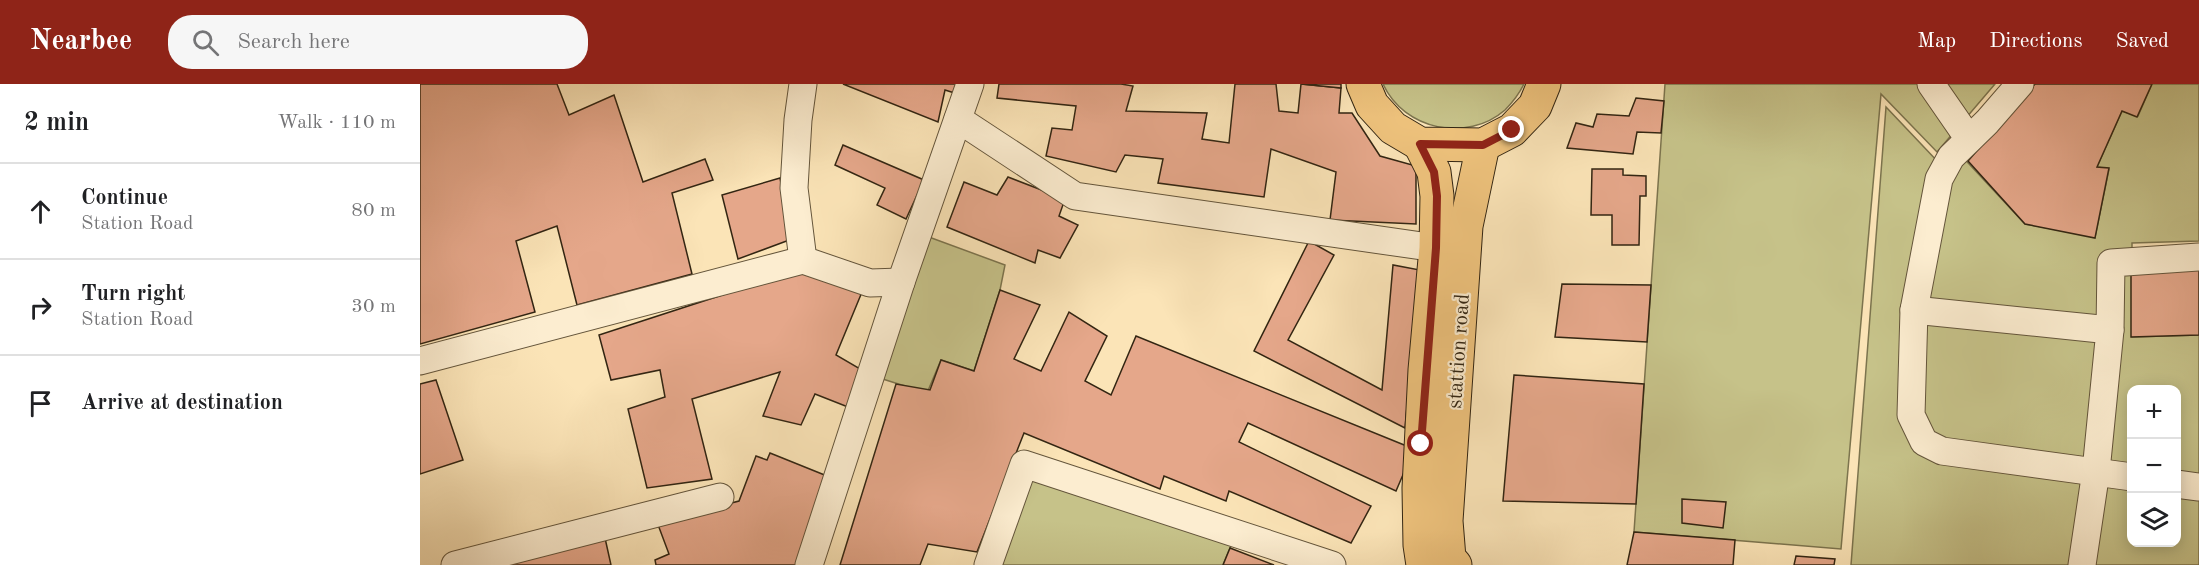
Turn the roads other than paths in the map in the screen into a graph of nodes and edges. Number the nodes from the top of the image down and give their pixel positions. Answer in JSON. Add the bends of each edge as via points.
{"nodes":[{"id":1,"x":803,"y":84,"type":"edge"},
{"id":2,"x":970,"y":84,"type":"edge"},
{"id":3,"x":1363,"y":84,"type":"edge"},
{"id":4,"x":1544,"y":84,"type":"edge"},
{"id":5,"x":1931,"y":84,"type":"edge"},
{"id":6,"x":2020,"y":84,"type":"edge"},
{"id":7,"x":958,"y":119,"type":"junction"},
{"id":8,"x":1969,"y":139,"type":"junction"},
{"id":9,"x":1420,"y":144,"type":"junction"},
{"id":10,"x":1483,"y":145,"type":"junction"},
{"id":11,"x":1436,"y":248,"type":"junction"},
{"id":12,"x":2199,"y":257,"type":"edge"},
{"id":13,"x":803,"y":260,"type":"junction"},
{"id":14,"x":901,"y":282,"type":"junction"},
{"id":15,"x":1914,"y":310,"type":"junction"},
{"id":16,"x":2110,"y":330,"type":"junction"},
{"id":17,"x":420,"y":361,"type":"edge"},
{"id":18,"x":2096,"y":471,"type":"junction"},
{"id":19,"x":2127,"y":476,"type":"edge"},
{"id":20,"x":2181,"y":485,"type":"edge"},
{"id":21,"x":2199,"y":488,"type":"edge"},
{"id":22,"x":720,"y":497,"type":"dead end"},
{"id":23,"x":473,"y":563,"type":"edge"},
{"id":24,"x":1444,"y":563,"type":"edge"},
{"id":25,"x":809,"y":565,"type":"edge"},
{"id":26,"x":988,"y":565,"type":"edge"},
{"id":27,"x":1332,"y":565,"type":"edge"},
{"id":28,"x":2082,"y":565,"type":"edge"}],
"edges":[{"from":1,"to":13,"type":"street","via":[[794,188]]},
{"from":2,"to":7,"type":"street"},
{"from":3,"to":9,"type":"main road","via":[[1372,105],[1393,128]]},
{"from":4,"to":10,"type":"main road","via":[[1534,106],[1512,130]]},
{"from":5,"to":8,"type":"street"},
{"from":6,"to":8,"type":"street"},
{"from":7,"to":11,"type":"street","via":[[1075,196]]},
{"from":7,"to":14,"type":"street"},
{"from":8,"to":15,"type":"street","via":[[1938,178]]},
{"from":9,"to":10,"type":"main road"},
{"from":9,"to":11,"type":"main road","via":[[1434,172]]},
{"from":10,"to":24,"type":"main road","name":"stattion road","via":[[1466,226]]},
{"from":11,"to":24,"type":"main road","via":[[1425,370],[1420,545]]},
{"from":12,"to":16,"type":"street","via":[[2111,262]]},
{"from":13,"to":14,"type":"street","via":[[870,283]]},
{"from":13,"to":17,"type":"street"},
{"from":14,"to":25,"type":"street"},
{"from":15,"to":16,"type":"street"},
{"from":15,"to":18,"type":"street","via":[[1911,415],[1924,442],[1942,451]]},
{"from":16,"to":18,"type":"street"},
{"from":18,"to":19,"type":"street"},
{"from":18,"to":28,"type":"street"},
{"from":20,"to":21,"type":"street"},
{"from":22,"to":23,"type":"street"},
{"from":26,"to":27,"type":"street","via":[[1024,464]]}]}
